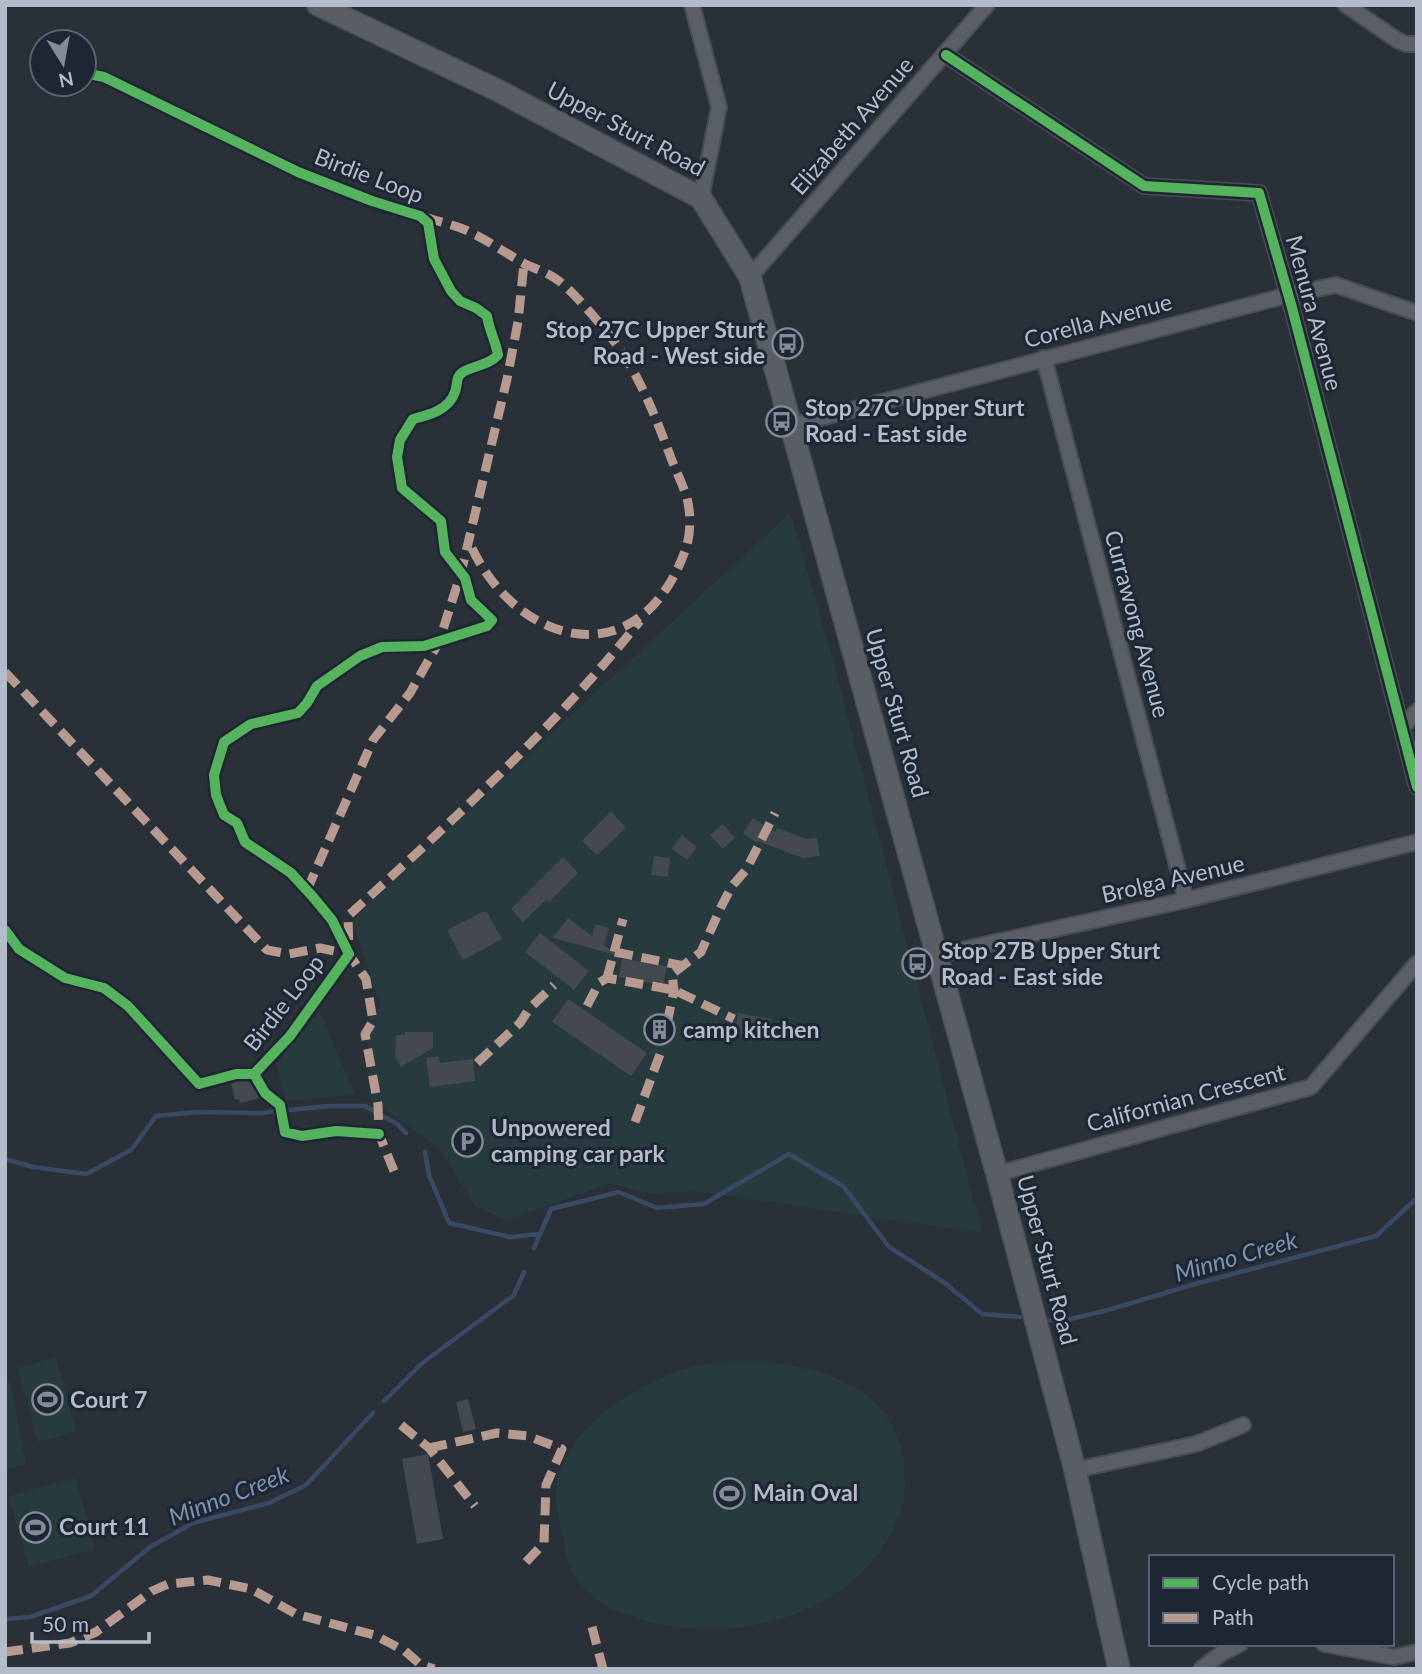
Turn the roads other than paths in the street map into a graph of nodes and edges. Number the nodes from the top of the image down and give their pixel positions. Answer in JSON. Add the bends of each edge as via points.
{"nodes":[{"id":1,"x":318,"y":5,"type":"edge"},
{"id":2,"x":692,"y":5,"type":"edge"},
{"id":3,"x":988,"y":5,"type":"edge"},
{"id":4,"x":1346,"y":5,"type":"edge"},
{"id":5,"x":1417,"y":44,"type":"edge"},
{"id":6,"x":946,"y":55,"type":"junction"},
{"id":7,"x":701,"y":198,"type":"junction"},
{"id":8,"x":750,"y":276,"type":"junction"},
{"id":9,"x":1288,"y":295,"type":"junction"},
{"id":10,"x":1417,"y":313,"type":"edge"},
{"id":11,"x":1044,"y":358,"type":"junction"},
{"id":12,"x":790,"y":426,"type":"junction"},
{"id":13,"x":1417,"y":711,"type":"edge"},
{"id":14,"x":1402,"y":728,"type":"junction"},
{"id":15,"x":1417,"y":787,"type":"edge"},
{"id":16,"x":1417,"y":842,"type":"edge"},
{"id":17,"x":1186,"y":900,"type":"junction"},
{"id":18,"x":937,"y":954,"type":"junction"},
{"id":19,"x":1417,"y":963,"type":"edge"},
{"id":20,"x":997,"y":1174,"type":"junction"},
{"id":21,"x":1243,"y":1425,"type":"dead end"},
{"id":22,"x":1074,"y":1470,"type":"junction"},
{"id":23,"x":1236,"y":1646,"type":"edge"},
{"id":24,"x":1335,"y":1646,"type":"edge"},
{"id":25,"x":1417,"y":1651,"type":"edge"},
{"id":26,"x":1119,"y":1669,"type":"edge"},
{"id":27,"x":1200,"y":1669,"type":"edge"}],
"edges":[{"from":1,"to":7,"type":"main road","name":"Upper Sturt Road","via":[[497,90]]},
{"from":2,"to":7,"type":"street","via":[[719,107]]},
{"from":3,"to":6,"type":"street","name":"Elizabeth Avenue"},
{"from":4,"to":5,"type":"street","via":[[1397,40]]},
{"from":6,"to":8,"type":"street","name":"Elizabeth Avenue"},
{"from":6,"to":9,"type":"street","name":"Menura Avenue","via":[[1144,186],[1259,193]]},
{"from":7,"to":8,"type":"main road","name":"Upper Sturt Road"},
{"from":8,"to":12,"type":"main road","name":"Upper Sturt Road"},
{"from":9,"to":10,"type":"street","name":"Corella Avenue","via":[[1336,285]]},
{"from":9,"to":11,"type":"street","name":"Corella Avenue"},
{"from":9,"to":14,"type":"street","name":"Menura Avenue"},
{"from":11,"to":12,"type":"street","name":"Corella Avenue"},
{"from":11,"to":17,"type":"street","name":"Currawong Avenue"},
{"from":12,"to":18,"type":"main road","name":"Upper Sturt Road"},
{"from":13,"to":14,"type":"street"},
{"from":14,"to":15,"type":"street","name":"Menura Avenue"},
{"from":16,"to":17,"type":"street","name":"Brolga Avenue"},
{"from":17,"to":18,"type":"street","name":"Brolga Avenue"},
{"from":18,"to":20,"type":"main road","name":"Upper Sturt Road"},
{"from":19,"to":20,"type":"street","name":"Californian Crescent","via":[[1311,1087]]},
{"from":20,"to":22,"type":"main road","name":"Upper Sturt Road"},
{"from":21,"to":22,"type":"street","via":[[1196,1444]]},
{"from":22,"to":26,"type":"main road","name":"Upper Sturt Road"},
{"from":23,"to":27,"type":"street"},
{"from":24,"to":25,"type":"street","via":[[1394,1657]]}]}
